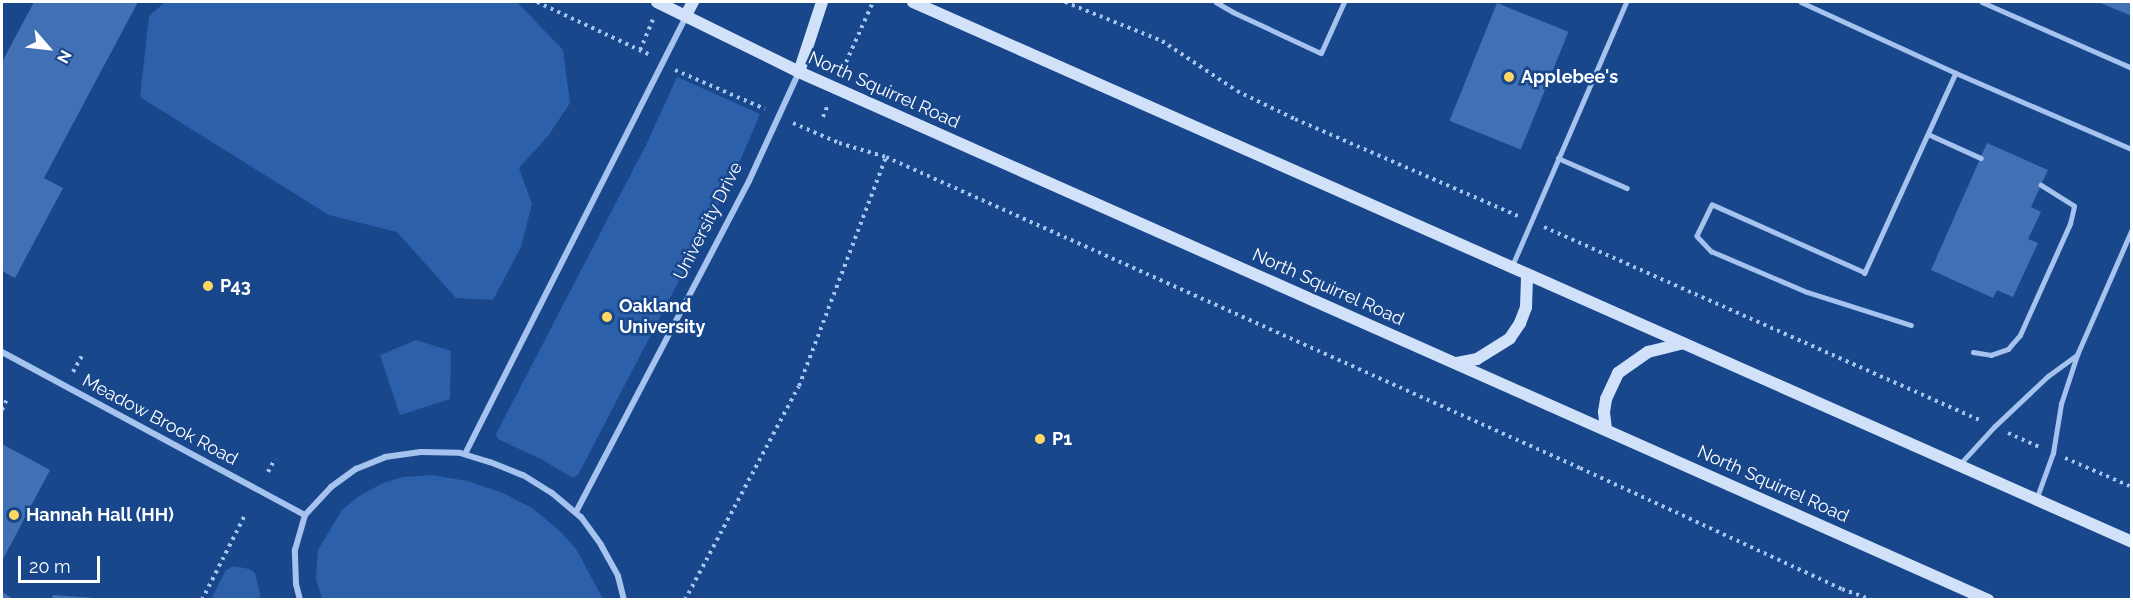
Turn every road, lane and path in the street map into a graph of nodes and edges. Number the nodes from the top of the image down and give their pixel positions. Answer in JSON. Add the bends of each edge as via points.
{"nodes":[{"id":1,"x":537,"y":2,"type":"edge"},
{"id":2,"x":659,"y":2,"type":"edge"},
{"id":3,"x":693,"y":2,"type":"edge"},
{"id":4,"x":822,"y":2,"type":"edge"},
{"id":5,"x":873,"y":2,"type":"edge"},
{"id":6,"x":913,"y":2,"type":"edge"},
{"id":7,"x":1065,"y":2,"type":"edge"},
{"id":8,"x":1216,"y":2,"type":"edge"},
{"id":9,"x":1344,"y":2,"type":"edge"},
{"id":10,"x":1626,"y":2,"type":"edge"},
{"id":11,"x":1801,"y":2,"type":"edge"},
{"id":12,"x":1982,"y":2,"type":"edge"},
{"id":13,"x":687,"y":15,"type":"junction"},
{"id":14,"x":845,"y":64,"type":"dead end"},
{"id":15,"x":2132,"y":68,"type":"edge"},
{"id":16,"x":680,"y":72,"type":"dead end"},
{"id":17,"x":799,"y":72,"type":"junction"},
{"id":18,"x":1956,"y":73,"type":"junction"},
{"id":19,"x":764,"y":109,"type":"dead end"},
{"id":20,"x":799,"y":126,"type":"dead end"},
{"id":21,"x":1928,"y":134,"type":"junction"},
{"id":22,"x":2132,"y":149,"type":"edge"},
{"id":23,"x":886,"y":157,"type":"junction"},
{"id":24,"x":1558,"y":158,"type":"junction"},
{"id":25,"x":1981,"y":158,"type":"dead end"},
{"id":26,"x":2041,"y":185,"type":"dead end"},
{"id":27,"x":1627,"y":188,"type":"dead end"},
{"id":28,"x":1531,"y":222,"type":"junction"},
{"id":29,"x":2132,"y":229,"type":"edge"},
{"id":30,"x":1511,"y":267,"type":"junction"},
{"id":31,"x":1527,"y":275,"type":"junction"},
{"id":32,"x":1911,"y":326,"type":"dead end"},
{"id":33,"x":1684,"y":343,"type":"junction"},
{"id":34,"x":2,"y":352,"type":"edge"},
{"id":35,"x":1973,"y":352,"type":"dead end"},
{"id":36,"x":2077,"y":355,"type":"junction"},
{"id":37,"x":82,"y":356,"type":"dead end"},
{"id":38,"x":1457,"y":363,"type":"junction"},
{"id":39,"x":73,"y":372,"type":"dead end"},
{"id":40,"x":7,"y":399,"type":"dead end"},
{"id":41,"x":2,"y":410,"type":"edge"},
{"id":42,"x":1994,"y":427,"type":"junction"},
{"id":43,"x":1606,"y":429,"type":"junction"},
{"id":44,"x":2054,"y":453,"type":"junction"},
{"id":45,"x":465,"y":454,"type":"junction"},
{"id":46,"x":275,"y":459,"type":"dead end"},
{"id":47,"x":1960,"y":465,"type":"junction"},
{"id":48,"x":268,"y":472,"type":"dead end"},
{"id":49,"x":2132,"y":487,"type":"edge"},
{"id":50,"x":2036,"y":500,"type":"junction"},
{"id":51,"x":576,"y":512,"type":"junction"},
{"id":52,"x":246,"y":513,"type":"dead end"},
{"id":53,"x":305,"y":515,"type":"junction"},
{"id":54,"x":2132,"y":542,"type":"edge"},
{"id":55,"x":202,"y":600,"type":"edge"},
{"id":56,"x":300,"y":600,"type":"edge"},
{"id":57,"x":624,"y":600,"type":"edge"},
{"id":58,"x":685,"y":600,"type":"edge"},
{"id":59,"x":1873,"y":600,"type":"edge"},
{"id":60,"x":1988,"y":600,"type":"edge"}],
"edges":[{"from":1,"to":2,"type":"path","via":[[640,50]]},
{"from":2,"to":13,"type":"main road","name":"North Squirrel Road"},
{"from":3,"to":13,"type":"main road"},
{"from":4,"to":17,"type":"main road","name":"University Drive"},
{"from":5,"to":14,"type":"path"},
{"from":6,"to":30,"type":"main road"},
{"from":7,"to":28,"type":"path","via":[[1162,41],[1237,92]]},
{"from":8,"to":9,"type":"lane","via":[[1321,53]]},
{"from":10,"to":24,"type":"lane"},
{"from":11,"to":18,"type":"lane"},
{"from":12,"to":15,"type":"lane"},
{"from":13,"to":17,"type":"main road","name":"North Squirrel Road"},
{"from":13,"to":45,"type":"street"},
{"from":16,"to":19,"type":"path"},
{"from":17,"to":38,"type":"main road","name":"North Squirrel Road"},
{"from":17,"to":51,"type":"street","name":"University Drive","via":[[749,181]]},
{"from":18,"to":21,"type":"lane"},
{"from":18,"to":22,"type":"lane"},
{"from":20,"to":23,"type":"path"},
{"from":21,"to":25,"type":"lane"},
{"from":21,"to":32,"type":"lane","via":[[1865,273],[1712,206],[1697,236],[1711,251],[1807,292]]},
{"from":23,"to":58,"type":"path","via":[[799,386]]},
{"from":23,"to":59,"type":"path"},
{"from":24,"to":27,"type":"lane"},
{"from":24,"to":28,"type":"lane"},
{"from":26,"to":35,"type":"lane","via":[[2074,206],[2070,224],[2020,335],[2008,349],[1991,356]]},
{"from":28,"to":30,"type":"lane"},
{"from":28,"to":42,"type":"path"},
{"from":29,"to":36,"type":"lane"},
{"from":30,"to":31,"type":"main road"},
{"from":31,"to":33,"type":"main road"},
{"from":31,"to":38,"type":"main road","via":[[1526,307],[1510,338],[1477,359]]},
{"from":33,"to":43,"type":"main road","via":[[1648,352],[1618,373],[1606,399]]},
{"from":33,"to":47,"type":"main road"},
{"from":34,"to":53,"type":"street","name":"Meadow Brook Road"},
{"from":36,"to":42,"type":"lane","via":[[2048,376]]},
{"from":36,"to":44,"type":"lane","via":[[2059,413]]},
{"from":37,"to":39,"type":"path"},
{"from":38,"to":43,"type":"main road","name":"North Squirrel Road"},
{"from":40,"to":41,"type":"path"},
{"from":42,"to":44,"type":"path"},
{"from":42,"to":47,"type":"lane"},
{"from":43,"to":60,"type":"main road","name":"North Squirrel Road"},
{"from":44,"to":49,"type":"path"},
{"from":44,"to":50,"type":"lane"},
{"from":45,"to":51,"type":"street","via":[[523,475]]},
{"from":45,"to":53,"type":"street","via":[[420,452],[385,457],[356,469]]},
{"from":46,"to":48,"type":"path"},
{"from":47,"to":50,"type":"main road"},
{"from":50,"to":54,"type":"main road"},
{"from":51,"to":57,"type":"street","via":[[618,576]]},
{"from":52,"to":55,"type":"path"},
{"from":53,"to":56,"type":"street","via":[[295,550]]}]}
